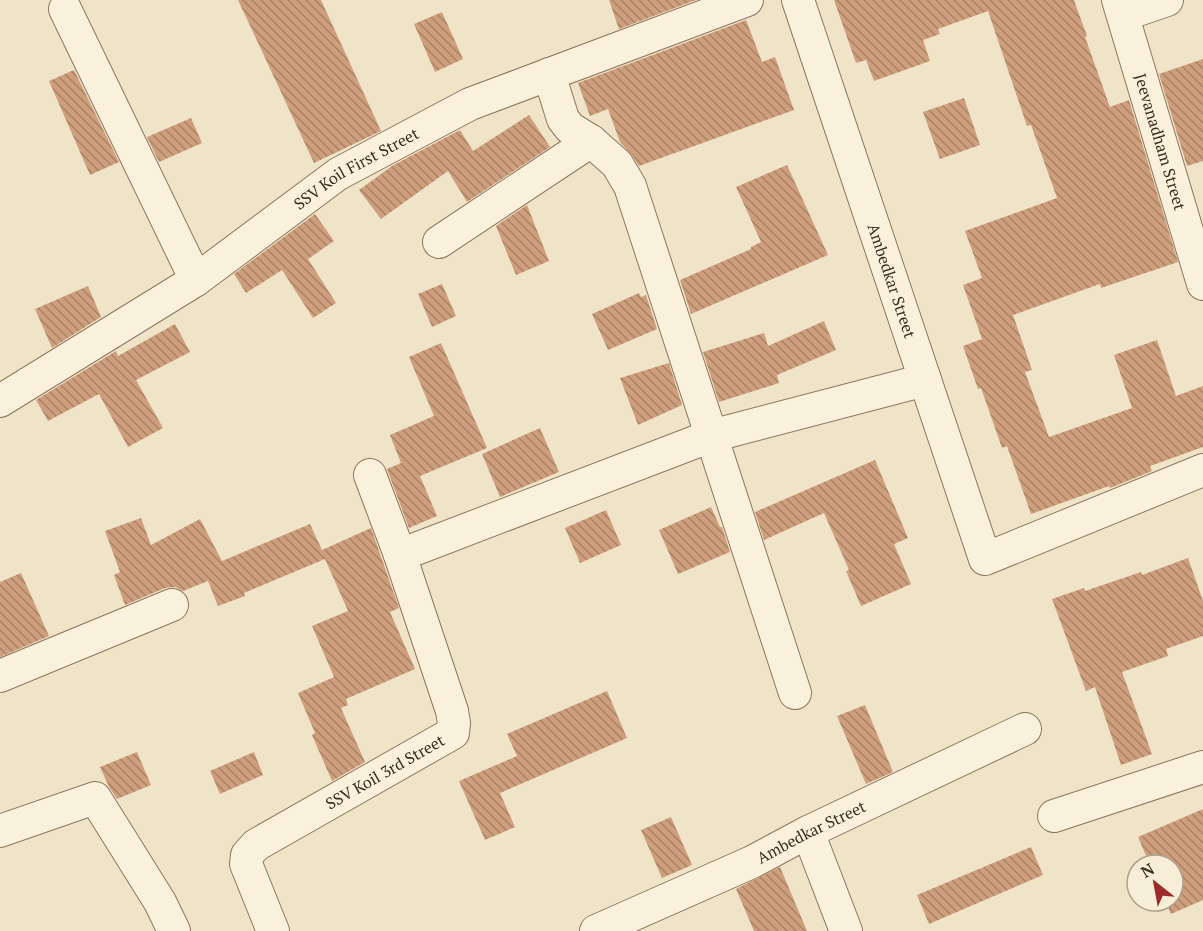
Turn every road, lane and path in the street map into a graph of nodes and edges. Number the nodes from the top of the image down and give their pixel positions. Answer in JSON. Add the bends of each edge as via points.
{"nodes":[{"id":1,"x":747,"y":0,"type":"edge"},
{"id":2,"x":798,"y":0,"type":"edge"},
{"id":3,"x":1167,"y":0,"type":"edge"},
{"id":4,"x":1121,"y":7,"type":"edge"},
{"id":5,"x":65,"y":9,"type":"dead end"},
{"id":6,"x":549,"y":74,"type":"junction"},
{"id":7,"x":591,"y":141,"type":"junction"},
{"id":8,"x":1196,"y":236,"type":"edge"},
{"id":9,"x":439,"y":242,"type":"dead end"},
{"id":10,"x":195,"y":280,"type":"junction"},
{"id":11,"x":1203,"y":284,"type":"edge"},
{"id":12,"x":925,"y":380,"type":"junction"},
{"id":13,"x":0,"y":401,"type":"edge"},
{"id":14,"x":711,"y":436,"type":"junction"},
{"id":15,"x":1203,"y":470,"type":"edge"},
{"id":16,"x":370,"y":475,"type":"dead end"},
{"id":17,"x":400,"y":555,"type":"junction"},
{"id":18,"x":172,"y":605,"type":"dead end"},
{"id":19,"x":0,"y":676,"type":"edge"},
{"id":20,"x":795,"y":693,"type":"dead end"},
{"id":21,"x":1025,"y":729,"type":"dead end"},
{"id":22,"x":1203,"y":767,"type":"edge"},
{"id":23,"x":1054,"y":816,"type":"dead end"},
{"id":24,"x":0,"y":831,"type":"edge"},
{"id":25,"x":808,"y":832,"type":"junction"},
{"id":26,"x":174,"y":931,"type":"edge"},
{"id":27,"x":273,"y":931,"type":"edge"},
{"id":28,"x":596,"y":931,"type":"edge"},
{"id":29,"x":846,"y":931,"type":"edge"}],
"edges":[{"from":1,"to":6,"type":"street","name":"SSV Koil First Street"},
{"from":2,"to":12,"type":"street","name":"Ambedkar Street"},
{"from":3,"to":4,"type":"street"},
{"from":4,"to":8,"type":"street","name":"Jeevanadham Street"},
{"from":5,"to":10,"type":"street"},
{"from":6,"to":7,"type":"street","via":[[563,119]]},
{"from":6,"to":10,"type":"street","name":"SSV Koil First Street","via":[[470,104],[338,174]]},
{"from":7,"to":9,"type":"street"},
{"from":7,"to":14,"type":"street","via":[[617,164],[630,186]]},
{"from":8,"to":11,"type":"street","name":"Jeevanadham Street"},
{"from":10,"to":13,"type":"street","name":"SSV Koil First Street"},
{"from":12,"to":14,"type":"street"},
{"from":12,"to":15,"type":"street","name":"Ambedkar Street","via":[[985,559]]},
{"from":14,"to":17,"type":"street"},
{"from":14,"to":20,"type":"street"},
{"from":16,"to":17,"type":"street","name":"SSV Koil 3rd Street"},
{"from":17,"to":27,"type":"street","name":"SSV Koil 3rd Street","via":[[452,711],[453,733],[256,845],[247,855],[246,864]]},
{"from":18,"to":19,"type":"street"},
{"from":21,"to":25,"type":"street","name":"Ambedkar Street"},
{"from":22,"to":23,"type":"street"},
{"from":24,"to":26,"type":"street","via":[[95,798]]},
{"from":25,"to":28,"type":"street","name":"Ambedkar Street","via":[[752,862]]},
{"from":25,"to":29,"type":"street"}]}
